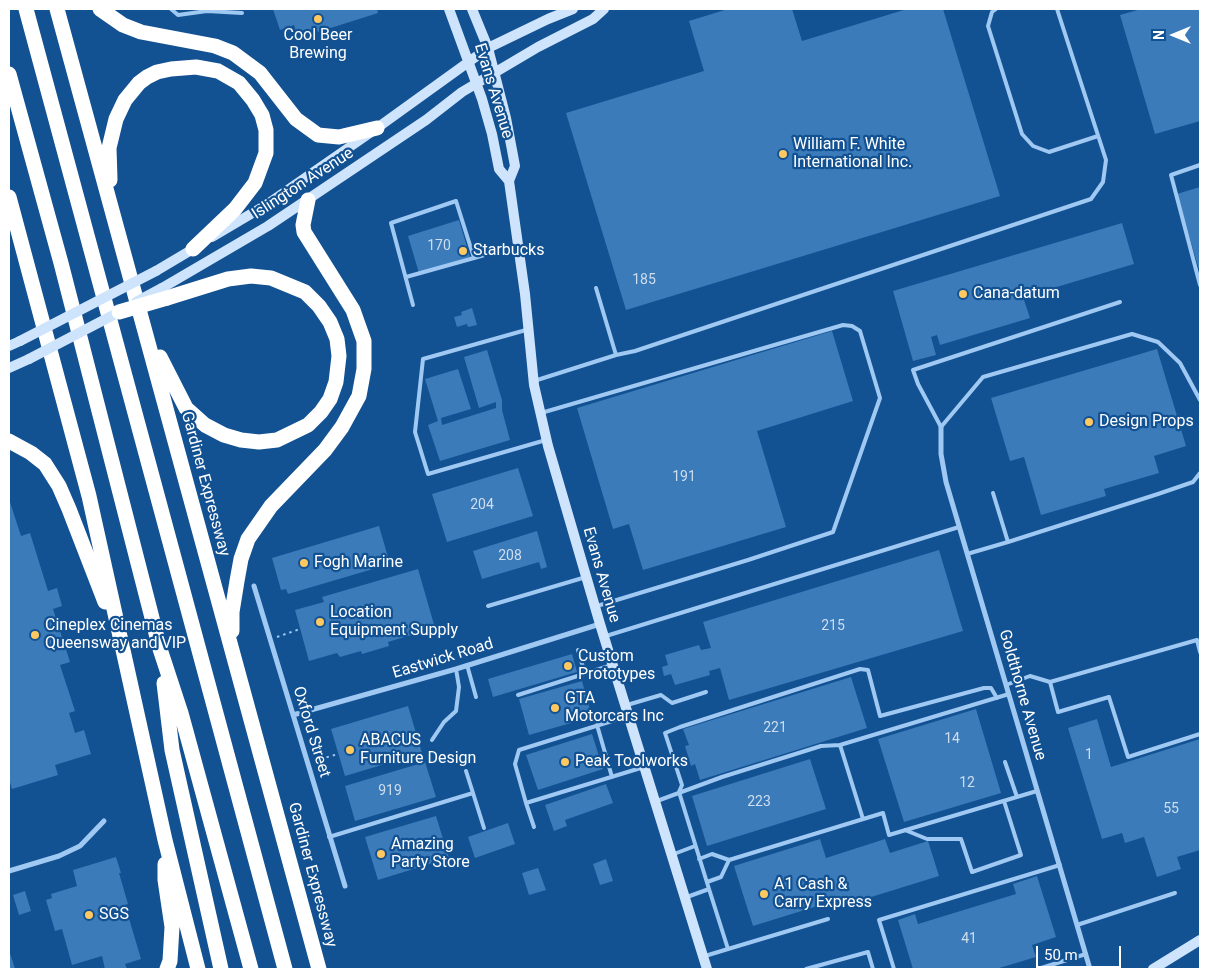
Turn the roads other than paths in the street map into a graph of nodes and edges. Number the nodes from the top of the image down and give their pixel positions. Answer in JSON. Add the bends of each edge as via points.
{"nodes":[{"id":1,"x":26,"y":9,"type":"edge"},
{"id":2,"x":57,"y":9,"type":"edge"},
{"id":3,"x":100,"y":9,"type":"edge"},
{"id":4,"x":171,"y":9,"type":"edge"},
{"id":5,"x":450,"y":9,"type":"edge"},
{"id":6,"x":472,"y":9,"type":"edge"},
{"id":7,"x":573,"y":9,"type":"edge"},
{"id":8,"x":604,"y":9,"type":"edge"},
{"id":9,"x":996,"y":9,"type":"edge"},
{"id":10,"x":1057,"y":9,"type":"edge"},
{"id":11,"x":242,"y":13,"type":"dead end"},
{"id":12,"x":488,"y":48,"type":"junction"},
{"id":13,"x":469,"y":62,"type":"junction"},
{"id":14,"x":494,"y":72,"type":"junction"},
{"id":15,"x":9,"y":74,"type":"edge"},
{"id":16,"x":477,"y":84,"type":"junction"},
{"id":17,"x":377,"y":128,"type":"junction"},
{"id":18,"x":1098,"y":136,"type":"junction"},
{"id":19,"x":1200,"y":165,"type":"edge"},
{"id":20,"x":509,"y":181,"type":"junction"},
{"id":21,"x":9,"y":197,"type":"edge"},
{"id":22,"x":308,"y":200,"type":"junction"},
{"id":23,"x":112,"y":209,"type":"junction"},
{"id":24,"x":518,"y":245,"type":"junction"},
{"id":25,"x":193,"y":249,"type":"junction"},
{"id":26,"x":474,"y":258,"type":"junction"},
{"id":27,"x":406,"y":277,"type":"junction"},
{"id":28,"x":1200,"y":285,"type":"edge"},
{"id":29,"x":596,"y":288,"type":"dead end"},
{"id":30,"x":164,"y":293,"type":"junction"},
{"id":31,"x":1120,"y":302,"type":"dead end"},
{"id":32,"x":414,"y":305,"type":"dead end"},
{"id":33,"x":119,"y":312,"type":"joint"},
{"id":34,"x":142,"y":320,"type":"junction"},
{"id":35,"x":529,"y":329,"type":"junction"},
{"id":36,"x":9,"y":346,"type":"edge"},
{"id":37,"x":616,"y":355,"type":"junction"},
{"id":38,"x":9,"y":368,"type":"edge"},
{"id":39,"x":534,"y":381,"type":"junction"},
{"id":40,"x":1200,"y":400,"type":"edge"},
{"id":41,"x":541,"y":414,"type":"junction"},
{"id":42,"x":941,"y":426,"type":"junction"},
{"id":43,"x":546,"y":440,"type":"junction"},
{"id":44,"x":9,"y":442,"type":"edge"},
{"id":45,"x":1200,"y":473,"type":"edge"},
{"id":46,"x":992,"y":493,"type":"dead end"},
{"id":47,"x":960,"y":527,"type":"junction"},
{"id":48,"x":1008,"y":542,"type":"junction"},
{"id":49,"x":968,"y":554,"type":"junction"},
{"id":50,"x":586,"y":577,"type":"junction"},
{"id":51,"x":254,"y":586,"type":"dead end"},
{"id":52,"x":488,"y":606,"type":"dead end"},
{"id":53,"x":595,"y":607,"type":"junction"},
{"id":54,"x":600,"y":624,"type":"junction"},
{"id":55,"x":604,"y":637,"type":"junction"},
{"id":56,"x":122,"y":645,"type":"junction"},
{"id":57,"x":232,"y":647,"type":"junction"},
{"id":58,"x":160,"y":649,"type":"junction"},
{"id":59,"x":578,"y":650,"type":"dead end"},
{"id":60,"x":1200,"y":652,"type":"edge"},
{"id":61,"x":612,"y":665,"type":"junction"},
{"id":62,"x":467,"y":666,"type":"junction"},
{"id":63,"x":456,"y":669,"type":"junction"},
{"id":64,"x":585,"y":674,"type":"junction"},
{"id":65,"x":1050,"y":682,"type":"junction"},
{"id":66,"x":1006,"y":685,"type":"junction"},
{"id":67,"x":706,"y":692,"type":"dead end"},
{"id":68,"x":1009,"y":694,"type":"junction"},
{"id":69,"x":518,"y":695,"type":"dead end"},
{"id":70,"x":476,"y":697,"type":"dead end"},
{"id":71,"x":997,"y":698,"type":"junction"},
{"id":72,"x":626,"y":711,"type":"junction"},
{"id":73,"x":292,"y":715,"type":"junction"},
{"id":74,"x":597,"y":726,"type":"junction"},
{"id":75,"x":1200,"y":734,"type":"edge"},
{"id":76,"x":432,"y":740,"type":"dead end"},
{"id":77,"x":840,"y":745,"type":"junction"},
{"id":78,"x":1006,"y":762,"type":"dead end"},
{"id":79,"x":644,"y":767,"type":"junction"},
{"id":80,"x":466,"y":771,"type":"dead end"},
{"id":81,"x":612,"y":777,"type":"junction"},
{"id":82,"x":1037,"y":791,"type":"junction"},
{"id":83,"x":679,"y":792,"type":"junction"},
{"id":84,"x":473,"y":794,"type":"junction"},
{"id":85,"x":1018,"y":797,"type":"junction"},
{"id":86,"x":655,"y":801,"type":"junction"},
{"id":87,"x":1004,"y":801,"type":"junction"},
{"id":88,"x":526,"y":803,"type":"junction"},
{"id":89,"x":863,"y":819,"type":"junction"},
{"id":90,"x":104,"y":821,"type":"dead end"},
{"id":91,"x":534,"y":827,"type":"dead end"},
{"id":92,"x":484,"y":828,"type":"dead end"},
{"id":93,"x":905,"y":830,"type":"junction"},
{"id":94,"x":329,"y":837,"type":"junction"},
{"id":95,"x":166,"y":840,"type":"junction"},
{"id":96,"x":695,"y":846,"type":"junction"},
{"id":97,"x":672,"y":855,"type":"junction"},
{"id":98,"x":699,"y":859,"type":"junction"},
{"id":99,"x":729,"y":860,"type":"junction"},
{"id":100,"x":1060,"y":866,"type":"junction"},
{"id":101,"x":9,"y":871,"type":"edge"},
{"id":102,"x":707,"y":882,"type":"junction"},
{"id":103,"x":345,"y":886,"type":"dead end"},
{"id":104,"x":709,"y":889,"type":"junction"},
{"id":105,"x":1175,"y":893,"type":"dead end"},
{"id":106,"x":685,"y":898,"type":"junction"},
{"id":107,"x":828,"y":919,"type":"dead end"},
{"id":108,"x":1077,"y":925,"type":"junction"},
{"id":109,"x":1200,"y":940,"type":"edge"},
{"id":110,"x":728,"y":949,"type":"junction"},
{"id":111,"x":1086,"y":954,"type":"junction"},
{"id":112,"x":703,"y":957,"type":"junction"},
{"id":113,"x":167,"y":969,"type":"edge"},
{"id":114,"x":198,"y":969,"type":"edge"},
{"id":115,"x":221,"y":969,"type":"edge"},
{"id":116,"x":251,"y":969,"type":"edge"},
{"id":117,"x":285,"y":969,"type":"edge"},
{"id":118,"x":319,"y":969,"type":"edge"},
{"id":119,"x":707,"y":969,"type":"edge"},
{"id":120,"x":806,"y":969,"type":"edge"},
{"id":121,"x":873,"y":969,"type":"edge"},
{"id":122,"x":894,"y":969,"type":"edge"},
{"id":123,"x":1038,"y":969,"type":"edge"},
{"id":124,"x":1090,"y":969,"type":"edge"},
{"id":125,"x":1153,"y":969,"type":"edge"}],
"edges":[{"from":1,"to":117,"type":"highway"},
{"from":2,"to":23,"type":"highway","name":"Gardiner Expressway"},
{"from":3,"to":17,"type":"highway","via":[[141,32],[214,46],[233,53],[260,73],[296,119],[313,133],[340,137]]},
{"from":4,"to":11,"type":"lane","via":[[178,15],[207,11]]},
{"from":5,"to":13,"type":"main road","name":"Evans Avenue"},
{"from":6,"to":12,"type":"main road","name":"Evans Avenue"},
{"from":7,"to":12,"type":"main road","name":"Islington Avenue"},
{"from":8,"to":14,"type":"main road","name":"Islington Avenue","via":[[593,19]]},
{"from":9,"to":18,"type":"lane","via":[[988,26],[1022,134],[1033,146],[1049,152]]},
{"from":10,"to":18,"type":"lane"},
{"from":12,"to":13,"type":"main road","name":"Islington Avenue"},
{"from":12,"to":14,"type":"main road","name":"Evans Avenue"},
{"from":13,"to":16,"type":"main road","name":"Evans Avenue"},
{"from":13,"to":17,"type":"main road","name":"Islington Avenue"},
{"from":14,"to":16,"type":"main road","name":"Islington Avenue"},
{"from":14,"to":20,"type":"main road","name":"Evans Avenue","via":[[515,166]]},
{"from":15,"to":58,"type":"highway"},
{"from":16,"to":20,"type":"main road","name":"Evans Avenue","via":[[499,168]]},
{"from":16,"to":22,"type":"main road","name":"Islington Avenue"},
{"from":17,"to":25,"type":"main road","name":"Islington Avenue","via":[[266,205]]},
{"from":18,"to":37,"type":"lane","via":[[1106,160],[1103,182],[1090,199]]},
{"from":19,"to":28,"type":"lane","via":[[1171,175]]},
{"from":20,"to":24,"type":"main road","name":"Evans Avenue"},
{"from":21,"to":56,"type":"highway","via":[[89,496]]},
{"from":22,"to":30,"type":"main road","name":"Islington Avenue"},
{"from":22,"to":57,"type":"highway","via":[[304,232],[353,310],[364,341],[364,369],[359,396],[342,427],[325,450],[271,506],[248,539],[232,612]]},
{"from":23,"to":25,"type":"highway","via":[[111,133],[125,100],[139,83],[157,72],[184,66],[207,68],[229,76],[239,82],[262,115],[266,153],[255,183],[235,209]]},
{"from":23,"to":34,"type":"highway","name":"Gardiner Expressway"},
{"from":24,"to":26,"type":"lane"},
{"from":24,"to":35,"type":"main road","name":"Evans Avenue"},
{"from":25,"to":36,"type":"main road","name":"Islington Avenue","bridge":true},
{"from":26,"to":27,"type":"lane"},
{"from":26,"to":27,"type":"lane","via":[[456,201],[391,223]]},
{"from":27,"to":32,"type":"lane"},
{"from":29,"to":37,"type":"lane"},
{"from":30,"to":33,"type":"highway","bridge":true},
{"from":30,"to":34,"type":"highway","via":[[251,276],[271,278],[305,292],[330,322],[337,339],[336,382],[321,412],[308,425],[277,440],[241,440],[224,435],[205,425],[186,408]]},
{"from":31,"to":42,"type":"lane","via":[[913,370]]},
{"from":33,"to":38,"type":"main road","bridge":true},
{"from":34,"to":57,"type":"highway","name":"Gardiner Expressway"},
{"from":35,"to":39,"type":"main road","name":"Evans Avenue"},
{"from":35,"to":43,"type":"lane","via":[[423,359],[415,432],[428,474]]},
{"from":37,"to":39,"type":"lane"},
{"from":39,"to":41,"type":"main road","name":"Evans Avenue"},
{"from":40,"to":42,"type":"lane","via":[[1180,362],[1158,342],[1132,334],[983,377]]},
{"from":41,"to":43,"type":"main road","name":"Evans Avenue"},
{"from":41,"to":53,"type":"lane","via":[[843,324],[860,331],[880,398],[833,532]]},
{"from":42,"to":47,"type":"street","name":"Goldthorne Avenue","via":[[946,482]]},
{"from":43,"to":50,"type":"main road","name":"Evans Avenue"},
{"from":44,"to":56,"type":"highway","via":[[45,464],[58,486]]},
{"from":45,"to":48,"type":"lane","via":[[1193,482],[1166,492]]},
{"from":46,"to":48,"type":"lane"},
{"from":47,"to":49,"type":"street","name":"Goldthorne Avenue"},
{"from":47,"to":55,"type":"lane"},
{"from":48,"to":49,"type":"lane"},
{"from":49,"to":66,"type":"street","name":"Goldthorne Avenue"},
{"from":50,"to":52,"type":"lane"},
{"from":50,"to":53,"type":"main road","name":"Evans Avenue"},
{"from":51,"to":73,"type":"street","name":"Oxford Street"},
{"from":53,"to":54,"type":"main road","name":"Evans Avenue"},
{"from":54,"to":55,"type":"main road","name":"Evans Avenue"},
{"from":54,"to":62,"type":"street","name":"Eastwick Road"},
{"from":55,"to":61,"type":"main road","name":"Evans Avenue"},
{"from":56,"to":95,"type":"highway"},
{"from":57,"to":118,"type":"highway","name":"Gardiner Expressway"},
{"from":58,"to":115,"type":"highway","via":[[172,750]]},
{"from":58,"to":116,"type":"highway"},
{"from":59,"to":64,"type":"lane"},
{"from":60,"to":65,"type":"lane","via":[[1197,640]]},
{"from":61,"to":64,"type":"lane"},
{"from":61,"to":72,"type":"main road","name":"Evans Avenue"},
{"from":62,"to":63,"type":"street","name":"Eastwick Road"},
{"from":62,"to":70,"type":"lane"},
{"from":63,"to":73,"type":"street","name":"Eastwick Road"},
{"from":63,"to":76,"type":"lane","via":[[459,687],[456,711]]},
{"from":64,"to":69,"type":"lane"},
{"from":65,"to":66,"type":"lane","via":[[1030,676]]},
{"from":65,"to":75,"type":"lane","via":[[1058,712],[1109,697],[1128,757]]},
{"from":66,"to":68,"type":"street","name":"Goldthorne Avenue"},
{"from":67,"to":72,"type":"lane","via":[[672,703],[661,696]]},
{"from":68,"to":71,"type":"lane"},
{"from":68,"to":82,"type":"street","name":"Goldthorne Avenue"},
{"from":71,"to":77,"type":"lane"},
{"from":71,"to":83,"type":"lane","via":[[991,688],[984,688],[880,716],[868,670],[860,669],[665,733],[682,785]]},
{"from":72,"to":74,"type":"lane"},
{"from":72,"to":79,"type":"main road","name":"Evans Avenue"},
{"from":73,"to":94,"type":"street","name":"Oxford Street"},
{"from":74,"to":81,"type":"lane"},
{"from":74,"to":88,"type":"lane","via":[[520,750],[515,764]]},
{"from":77,"to":83,"type":"lane","via":[[821,746]]},
{"from":77,"to":89,"type":"lane"},
{"from":78,"to":85,"type":"lane"},
{"from":79,"to":81,"type":"lane"},
{"from":79,"to":86,"type":"main road","name":"Evans Avenue"},
{"from":80,"to":84,"type":"lane"},
{"from":81,"to":88,"type":"lane"},
{"from":82,"to":85,"type":"lane"},
{"from":82,"to":100,"type":"street","name":"Goldthorne Avenue"},
{"from":83,"to":86,"type":"lane"},
{"from":83,"to":96,"type":"lane"},
{"from":84,"to":92,"type":"lane"},
{"from":84,"to":94,"type":"lane"},
{"from":85,"to":87,"type":"lane"},
{"from":86,"to":97,"type":"main road","name":"Evans Avenue"},
{"from":87,"to":93,"type":"lane"},
{"from":87,"to":93,"type":"lane","via":[[1021,855],[972,872],[961,839],[927,839]]},
{"from":88,"to":91,"type":"lane"},
{"from":89,"to":93,"type":"lane","via":[[883,813],[890,835]]},
{"from":89,"to":99,"type":"lane"},
{"from":90,"to":101,"type":"street","via":[[80,846]]},
{"from":94,"to":103,"type":"street","name":"Oxford Street"},
{"from":95,"to":113,"type":"highway","via":[[165,880],[172,927]]},
{"from":95,"to":114,"type":"highway"},
{"from":96,"to":97,"type":"lane"},
{"from":96,"to":98,"type":"lane"},
{"from":97,"to":106,"type":"main road","name":"Evans Avenue"},
{"from":98,"to":99,"type":"lane","via":[[712,854]]},
{"from":98,"to":102,"type":"lane"},
{"from":99,"to":102,"type":"lane","via":[[720,876]]},
{"from":100,"to":108,"type":"street","name":"Goldthorne Avenue"},
{"from":100,"to":122,"type":"lane","via":[[879,920]]},
{"from":102,"to":104,"type":"lane"},
{"from":104,"to":106,"type":"lane"},
{"from":104,"to":110,"type":"lane"},
{"from":105,"to":108,"type":"lane"},
{"from":106,"to":112,"type":"main road","name":"Evans Avenue"},
{"from":107,"to":110,"type":"lane"},
{"from":108,"to":111,"type":"street","name":"Goldthorne Avenue"},
{"from":109,"to":125,"type":"main road"},
{"from":110,"to":112,"type":"lane"},
{"from":111,"to":123,"type":"lane"},
{"from":111,"to":124,"type":"street","name":"Goldthorne Avenue"},
{"from":112,"to":119,"type":"main road","name":"Evans Avenue"},
{"from":120,"to":121,"type":"lane","via":[[868,952]]}]}
